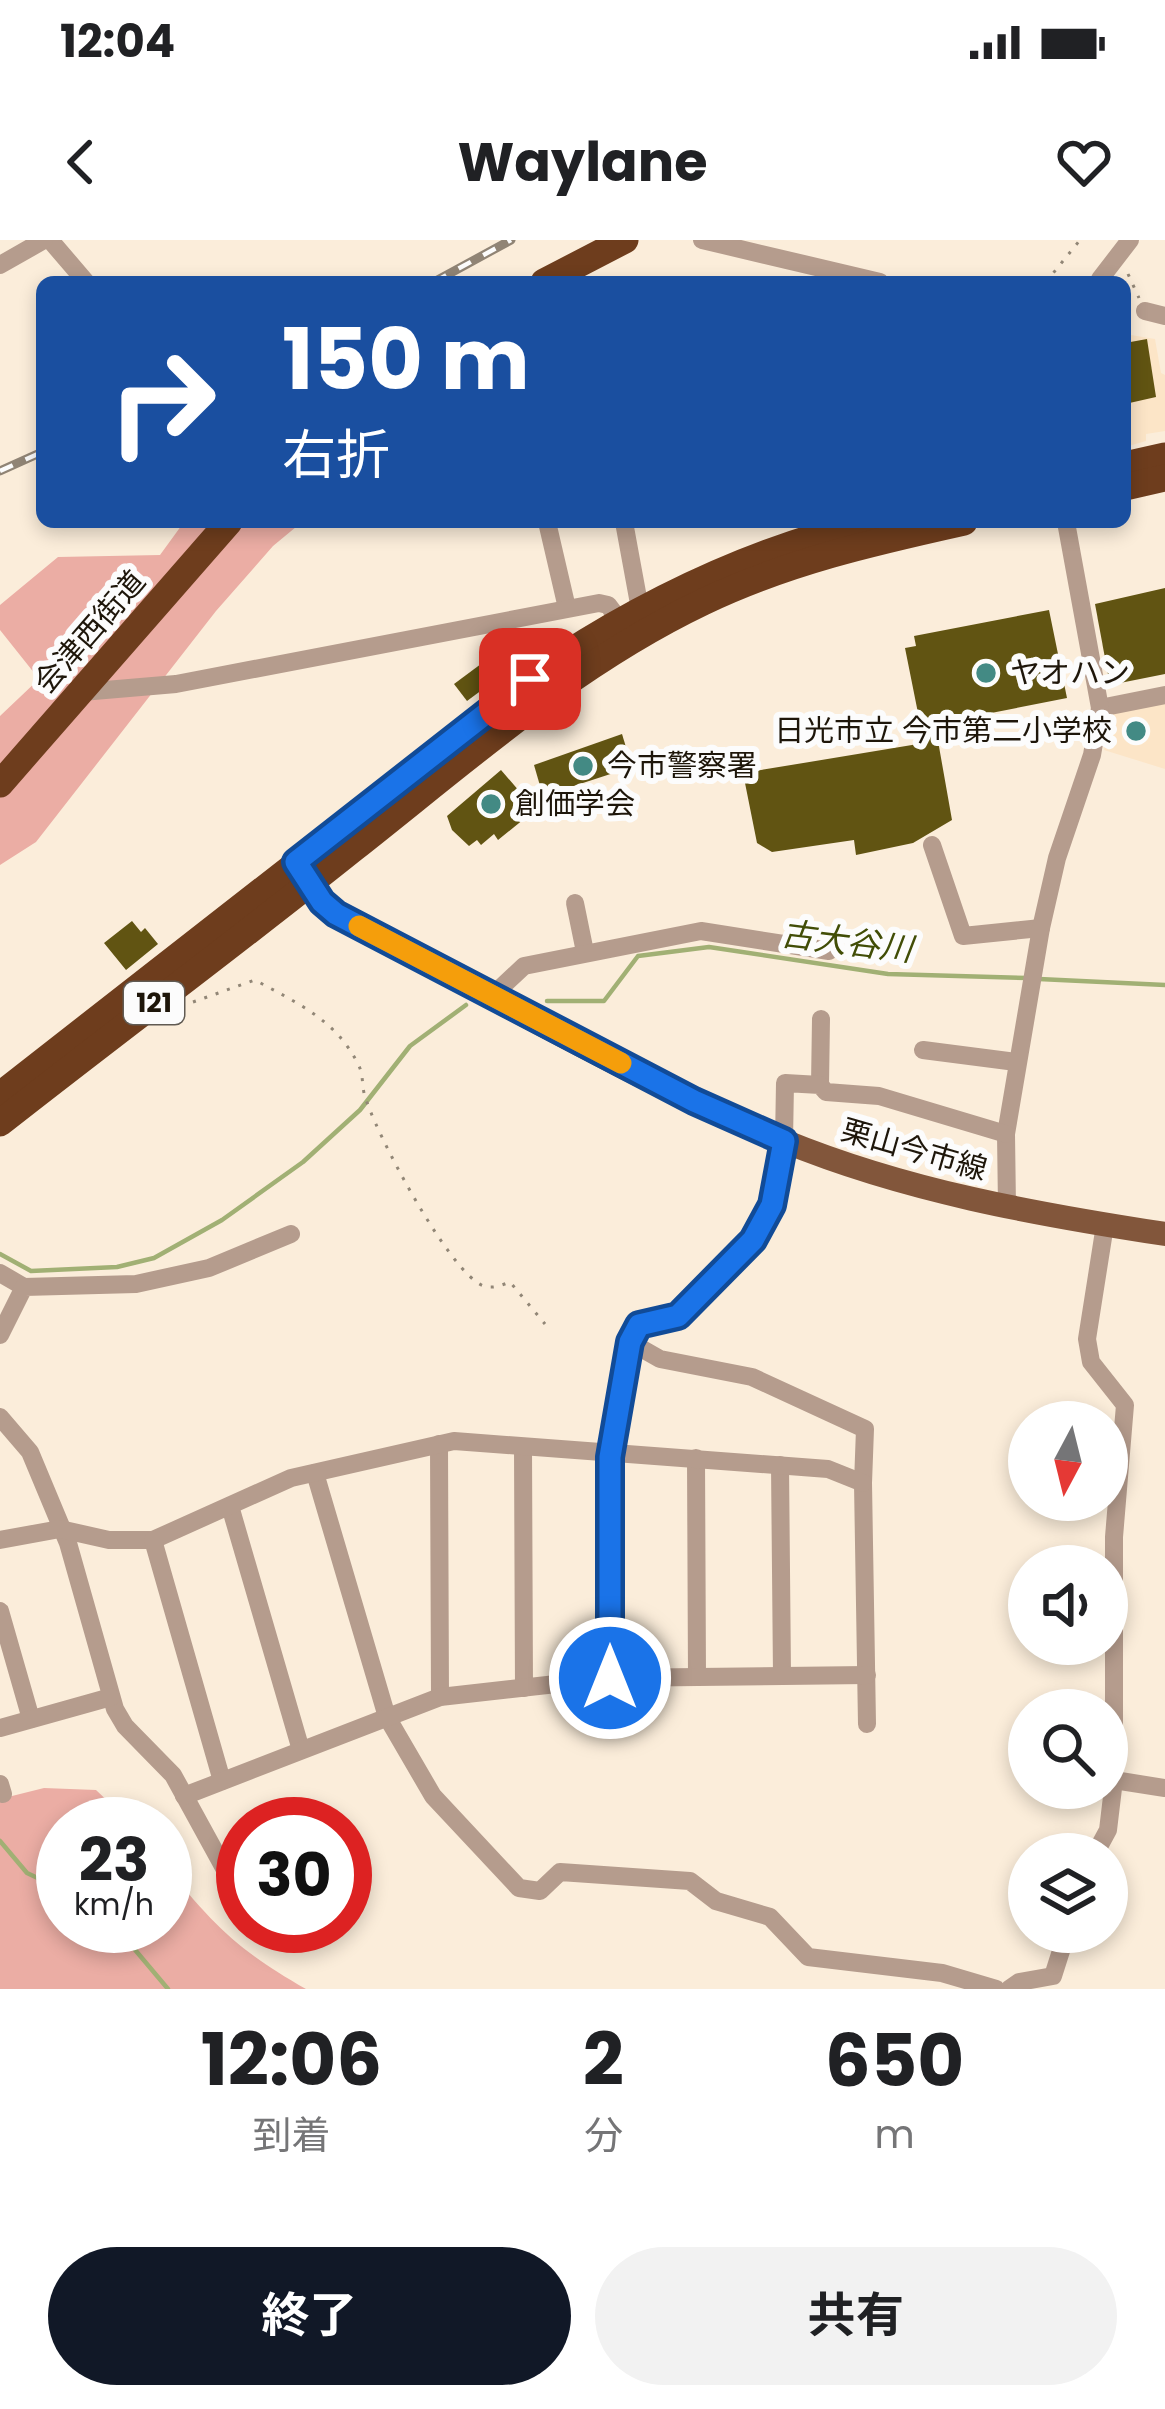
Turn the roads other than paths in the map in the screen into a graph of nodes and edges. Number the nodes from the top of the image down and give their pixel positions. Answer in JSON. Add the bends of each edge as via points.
{"nodes":[{"id":1,"x":47,"y":240,"type":"edge"},
{"id":2,"x":625,"y":240,"type":"edge"},
{"id":3,"x":702,"y":240,"type":"edge"},
{"id":4,"x":1125,"y":248,"type":"edge"},
{"id":5,"x":0,"y":265,"type":"edge"},
{"id":6,"x":80,"y":276,"type":"edge"},
{"id":7,"x":556,"y":276,"type":"edge"},
{"id":8,"x":855,"y":276,"type":"edge"},
{"id":9,"x":1102,"y":276,"type":"edge"},
{"id":10,"x":1165,"y":456,"type":"edge"},
{"id":11,"x":1131,"y":464,"type":"edge"},
{"id":12,"x":1165,"y":478,"type":"edge"},
{"id":13,"x":1131,"y":486,"type":"edge"},
{"id":14,"x":224,"y":528,"type":"edge"},
{"id":15,"x":548,"y":528,"type":"edge"},
{"id":16,"x":624,"y":528,"type":"edge"},
{"id":17,"x":849,"y":528,"type":"edge"},
{"id":18,"x":937,"y":528,"type":"edge"},
{"id":19,"x":1067,"y":528,"type":"edge"},
{"id":20,"x":567,"y":608,"type":"junction"},
{"id":21,"x":630,"y":615,"type":"junction"},
{"id":22,"x":568,"y":668,"type":"junction"},
{"id":23,"x":82,"y":692,"type":"junction"},
{"id":24,"x":1165,"y":695,"type":"edge"},
{"id":25,"x":1100,"y":708,"type":"junction"},
{"id":26,"x":0,"y":784,"type":"edge"},
{"id":27,"x":932,"y":845,"type":"dead end"},
{"id":28,"x":302,"y":873,"type":"junction"},
{"id":29,"x":575,"y":903,"type":"dead end"},
{"id":30,"x":1041,"y":928,"type":"junction"},
{"id":31,"x":829,"y":951,"type":"dead end"},
{"id":32,"x":585,"y":952,"type":"junction"},
{"id":33,"x":492,"y":996,"type":"junction"},
{"id":34,"x":821,"y":1019,"type":"dead end"},
{"id":35,"x":923,"y":1050,"type":"dead end"},
{"id":36,"x":1016,"y":1062,"type":"junction"},
{"id":37,"x":820,"y":1085,"type":"junction"},
{"id":38,"x":0,"y":1095,"type":"edge"},
{"id":39,"x":0,"y":1123,"type":"edge"},
{"id":40,"x":1006,"y":1134,"type":"junction"},
{"id":41,"x":784,"y":1141,"type":"junction"},
{"id":42,"x":1007,"y":1207,"type":"junction"},
{"id":43,"x":1106,"y":1225,"type":"junction"},
{"id":44,"x":291,"y":1234,"type":"dead end"},
{"id":45,"x":1165,"y":1234,"type":"edge"},
{"id":46,"x":0,"y":1274,"type":"edge"},
{"id":47,"x":24,"y":1287,"type":"junction"},
{"id":48,"x":0,"y":1334,"type":"edge"},
{"id":49,"x":630,"y":1342,"type":"junction"},
{"id":50,"x":0,"y":1417,"type":"edge"},
{"id":51,"x":439,"y":1444,"type":"junction"},
{"id":52,"x":523,"y":1447,"type":"junction"},
{"id":53,"x":611,"y":1453,"type":"junction"},
{"id":54,"x":696,"y":1458,"type":"junction"},
{"id":55,"x":780,"y":1465,"type":"junction"},
{"id":56,"x":315,"y":1473,"type":"junction"},
{"id":57,"x":862,"y":1483,"type":"junction"},
{"id":58,"x":230,"y":1505,"type":"junction"},
{"id":59,"x":62,"y":1529,"type":"junction"},
{"id":60,"x":0,"y":1540,"type":"edge"},
{"id":61,"x":153,"y":1540,"type":"junction"},
{"id":62,"x":0,"y":1612,"type":"edge"},
{"id":63,"x":866,"y":1675,"type":"junction"},
{"id":64,"x":782,"y":1676,"type":"junction"},
{"id":65,"x":610,"y":1678,"type":"junction"},
{"id":66,"x":698,"y":1678,"type":"junction"},
{"id":67,"x":524,"y":1688,"type":"junction"},
{"id":68,"x":1114,"y":1689,"type":"edge"},
{"id":69,"x":111,"y":1697,"type":"junction"},
{"id":70,"x":440,"y":1697,"type":"junction"},
{"id":71,"x":387,"y":1717,"type":"junction"},
{"id":72,"x":31,"y":1719,"type":"junction"},
{"id":73,"x":868,"y":1724,"type":"dead end"},
{"id":74,"x":0,"y":1728,"type":"edge"},
{"id":75,"x":301,"y":1750,"type":"junction"},
{"id":76,"x":222,"y":1781,"type":"junction"},
{"id":77,"x":1128,"y":1782,"type":"edge"},
{"id":78,"x":1165,"y":1788,"type":"edge"},
{"id":79,"x":184,"y":1796,"type":"junction"},
{"id":80,"x":216,"y":1854,"type":"edge"},
{"id":81,"x":1060,"y":1953,"type":"edge"},
{"id":82,"x":996,"y":1989,"type":"edge"},
{"id":83,"x":1009,"y":1989,"type":"edge"}],
"edges":[{"from":1,"to":5,"type":"street"},
{"from":1,"to":6,"type":"street"},
{"from":2,"to":7,"type":"highway"},
{"from":3,"to":8,"type":"street"},
{"from":4,"to":9,"type":"street"},
{"from":10,"to":11,"type":"highway"},
{"from":12,"to":13,"type":"highway"},
{"from":14,"to":23,"type":"highway","name":"会津西街道"},
{"from":15,"to":20,"type":"street"},
{"from":16,"to":21,"type":"street"},
{"from":17,"to":21,"type":"highway","number":"121","via":[[739,563]]},
{"from":18,"to":22,"type":"highway","number":"121","via":[[744,583]]},
{"from":19,"to":25,"type":"street"},
{"from":20,"to":21,"type":"street","via":[[599,603]]},
{"from":20,"to":23,"type":"street","via":[[176,684]]},
{"from":21,"to":22,"type":"highway","number":"121"},
{"from":22,"to":28,"type":"highway","number":"121"},
{"from":23,"to":26,"type":"highway","name":"会津西街道"},
{"from":24,"to":25,"type":"street"},
{"from":25,"to":30,"type":"street"},
{"from":27,"to":30,"type":"street","via":[[963,936]]},
{"from":28,"to":33,"type":"main road","name":"栗山今市線","via":[[336,914]]},
{"from":28,"to":38,"type":"highway","number":"121"},
{"from":28,"to":39,"type":"highway","number":"121"},
{"from":29,"to":32,"type":"street"},
{"from":30,"to":36,"type":"street"},
{"from":31,"to":32,"type":"street","via":[[701,931]]},
{"from":32,"to":33,"type":"street","via":[[524,966]]},
{"from":33,"to":41,"type":"main road","name":"栗山今市線"},
{"from":34,"to":37,"type":"street"},
{"from":35,"to":36,"type":"street"},
{"from":36,"to":40,"type":"street"},
{"from":37,"to":40,"type":"street"},
{"from":37,"to":41,"type":"street","via":[[785,1083]]},
{"from":40,"to":42,"type":"street"},
{"from":41,"to":42,"type":"main road","name":"栗山今市線"},
{"from":41,"to":49,"type":"street","via":[[772,1205],[753,1240],[678,1316],[639,1325]]},
{"from":42,"to":43,"type":"main road","name":"栗山今市線"},
{"from":43,"to":45,"type":"main road","name":"栗山今市線"},
{"from":43,"to":68,"type":"street","via":[[1088,1339],[1090,1362],[1125,1405]]},
{"from":44,"to":47,"type":"street","via":[[209,1268],[136,1284]]},
{"from":46,"to":47,"type":"street"},
{"from":47,"to":48,"type":"street"},
{"from":49,"to":53,"type":"street"},
{"from":49,"to":57,"type":"street","via":[[660,1359],[752,1378],[865,1429]]},
{"from":50,"to":59,"type":"street","via":[[30,1452]]},
{"from":51,"to":52,"type":"street"},
{"from":51,"to":56,"type":"street"},
{"from":51,"to":70,"type":"street"},
{"from":52,"to":53,"type":"street"},
{"from":52,"to":67,"type":"street"},
{"from":53,"to":54,"type":"street"},
{"from":53,"to":65,"type":"street"},
{"from":54,"to":55,"type":"street"},
{"from":54,"to":66,"type":"street"},
{"from":55,"to":57,"type":"street","via":[[828,1469]]},
{"from":55,"to":64,"type":"street"},
{"from":56,"to":58,"type":"street"},
{"from":56,"to":71,"type":"street"},
{"from":57,"to":63,"type":"street"},
{"from":58,"to":61,"type":"street"},
{"from":58,"to":75,"type":"street"},
{"from":59,"to":60,"type":"street"},
{"from":59,"to":61,"type":"street"},
{"from":59,"to":69,"type":"street"},
{"from":61,"to":76,"type":"street"},
{"from":62,"to":72,"type":"street"},
{"from":63,"to":64,"type":"street"},
{"from":63,"to":73,"type":"street"},
{"from":64,"to":66,"type":"street"},
{"from":65,"to":66,"type":"street"},
{"from":65,"to":67,"type":"street"},
{"from":67,"to":70,"type":"street"},
{"from":69,"to":72,"type":"street"},
{"from":69,"to":79,"type":"street"},
{"from":70,"to":71,"type":"street"},
{"from":71,"to":75,"type":"street"},
{"from":71,"to":82,"type":"street","via":[[433,1796],[519,1888],[539,1891],[560,1872],[690,1881],[716,1901],[770,1917],[808,1957],[942,1973]]},
{"from":72,"to":74,"type":"street"},
{"from":75,"to":76,"type":"street"},
{"from":76,"to":79,"type":"street"},
{"from":77,"to":78,"type":"street"},
{"from":79,"to":80,"type":"street"},
{"from":81,"to":83,"type":"street","via":[[1053,1976]]}]}
